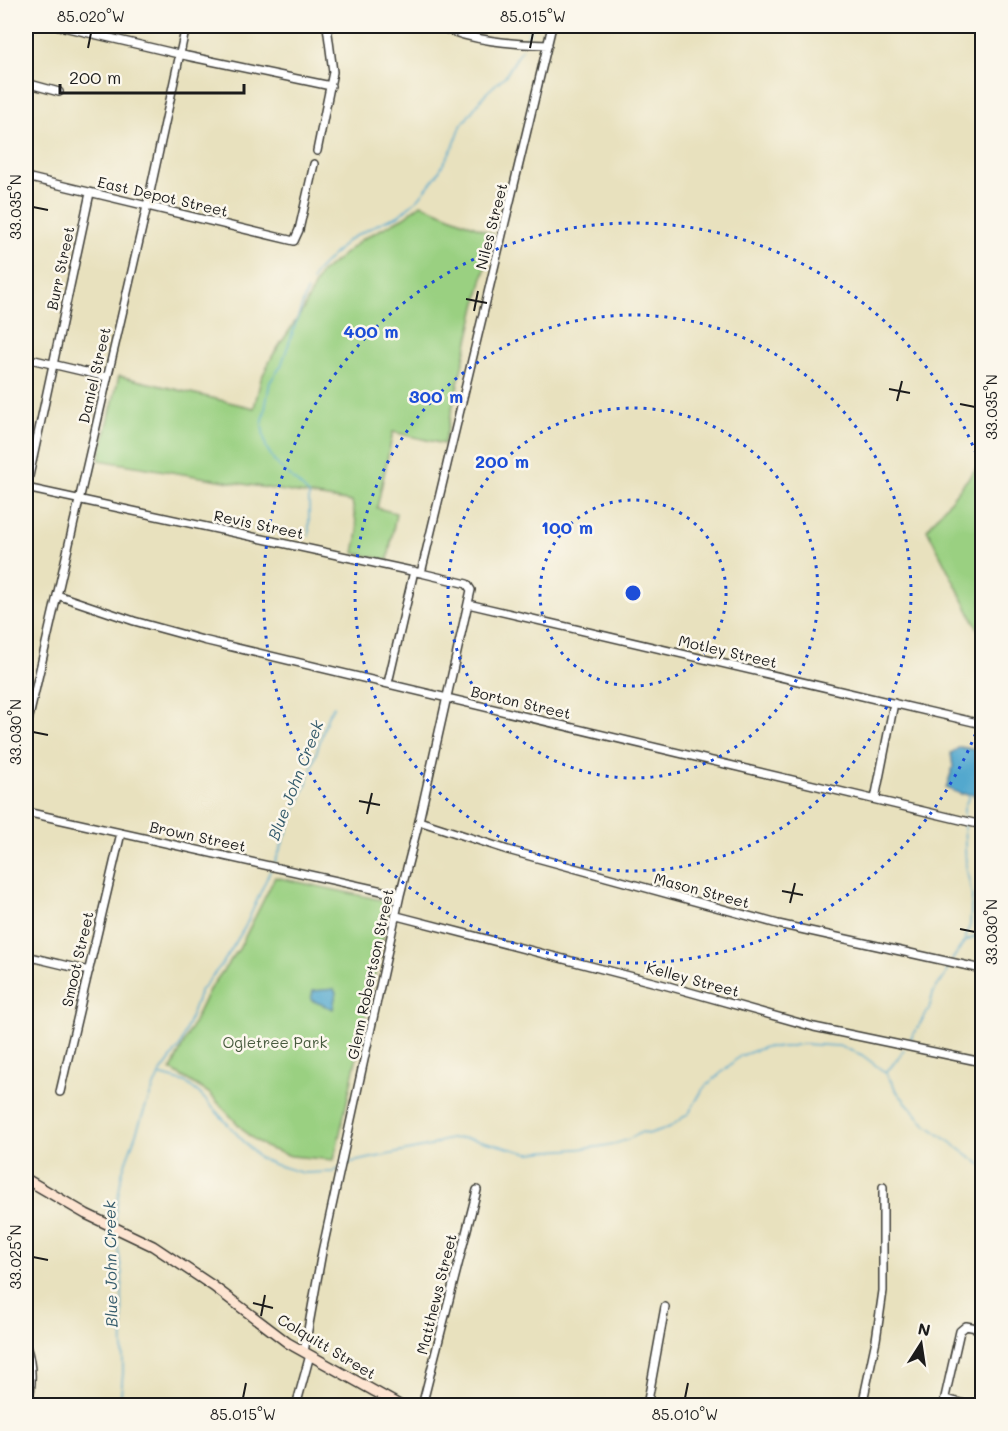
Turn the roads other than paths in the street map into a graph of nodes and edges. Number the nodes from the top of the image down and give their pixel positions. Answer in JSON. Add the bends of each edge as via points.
{"nodes":[{"id":1,"x":59,"y":26,"type":"edge"},
{"id":2,"x":186,"y":26,"type":"edge"},
{"id":3,"x":327,"y":26,"type":"edge"},
{"id":4,"x":438,"y":26,"type":"edge"},
{"id":5,"x":552,"y":26,"type":"edge"},
{"id":6,"x":549,"y":45,"type":"junction"},
{"id":7,"x":179,"y":54,"type":"junction"},
{"id":8,"x":26,"y":83,"type":"edge"},
{"id":9,"x":332,"y":86,"type":"junction"},
{"id":10,"x":59,"y":92,"type":"dead end"},
{"id":11,"x":317,"y":151,"type":"dead end"},
{"id":12,"x":314,"y":164,"type":"dead end"},
{"id":13,"x":26,"y":177,"type":"edge"},
{"id":14,"x":90,"y":193,"type":"junction"},
{"id":15,"x":147,"y":206,"type":"junction"},
{"id":16,"x":26,"y":358,"type":"edge"},
{"id":17,"x":53,"y":364,"type":"junction"},
{"id":18,"x":107,"y":377,"type":"junction"},
{"id":19,"x":26,"y":488,"type":"edge"},
{"id":20,"x":79,"y":500,"type":"junction"},
{"id":21,"x":417,"y":572,"type":"junction"},
{"id":22,"x":57,"y":596,"type":"junction"},
{"id":23,"x":468,"y":604,"type":"junction"},
{"id":24,"x":388,"y":683,"type":"junction"},
{"id":25,"x":26,"y":690,"type":"edge"},
{"id":26,"x":34,"y":693,"type":"junction"},
{"id":27,"x":446,"y":698,"type":"junction"},
{"id":28,"x":894,"y":703,"type":"junction"},
{"id":29,"x":982,"y":724,"type":"edge"},
{"id":30,"x":26,"y":730,"type":"edge"},
{"id":31,"x":875,"y":799,"type":"junction"},
{"id":32,"x":26,"y":812,"type":"edge"},
{"id":33,"x":419,"y":821,"type":"junction"},
{"id":34,"x":982,"y":825,"type":"edge"},
{"id":35,"x":121,"y":833,"type":"junction"},
{"id":36,"x":400,"y":895,"type":"junction"},
{"id":37,"x":397,"y":916,"type":"junction"},
{"id":38,"x":26,"y":956,"type":"edge"},
{"id":39,"x":982,"y":969,"type":"edge"},
{"id":40,"x":89,"y":971,"type":"junction"},
{"id":41,"x":982,"y":1062,"type":"edge"},
{"id":42,"x":60,"y":1092,"type":"dead end"},
{"id":43,"x":26,"y":1179,"type":"edge"},
{"id":44,"x":883,"y":1187,"type":"dead end"},
{"id":45,"x":477,"y":1190,"type":"dead end"},
{"id":46,"x":664,"y":1307,"type":"dead end"},
{"id":47,"x":982,"y":1329,"type":"edge"},
{"id":48,"x":26,"y":1346,"type":"edge"},
{"id":49,"x":307,"y":1354,"type":"junction"},
{"id":50,"x":944,"y":1402,"type":"edge"},
{"id":51,"x":28,"y":1406,"type":"edge"},
{"id":52,"x":296,"y":1406,"type":"edge"},
{"id":53,"x":401,"y":1406,"type":"edge"},
{"id":54,"x":422,"y":1406,"type":"edge"},
{"id":55,"x":647,"y":1406,"type":"edge"},
{"id":56,"x":862,"y":1406,"type":"edge"},
{"id":57,"x":973,"y":1406,"type":"edge"}],
"edges":[{"from":1,"to":7,"type":"street"},
{"from":2,"to":7,"type":"street","name":"Daniel Street"},
{"from":3,"to":9,"type":"street"},
{"from":4,"to":6,"type":"street","via":[[481,39]]},
{"from":5,"to":6,"type":"street","name":"Niles Street"},
{"from":6,"to":21,"type":"street","name":"Niles Street"},
{"from":7,"to":9,"type":"street"},
{"from":7,"to":15,"type":"street","name":"Daniel Street"},
{"from":8,"to":10,"type":"street"},
{"from":9,"to":11,"type":"street"},
{"from":12,"to":15,"type":"street","name":"East Depot Street","via":[[294,241]]},
{"from":13,"to":14,"type":"street","name":"East Depot Street"},
{"from":14,"to":15,"type":"street","name":"East Depot Street"},
{"from":14,"to":17,"type":"street","name":"Burr Street"},
{"from":15,"to":18,"type":"street","name":"Daniel Street"},
{"from":16,"to":17,"type":"street"},
{"from":17,"to":18,"type":"street"},
{"from":17,"to":19,"type":"street","name":"Burr Street"},
{"from":18,"to":20,"type":"street","name":"Daniel Street"},
{"from":19,"to":20,"type":"street","name":"Revis Street"},
{"from":20,"to":21,"type":"street","name":"Revis Street"},
{"from":20,"to":22,"type":"street","name":"Daniel Street"},
{"from":21,"to":23,"type":"street","name":"Revis Street","via":[[467,584],[471,590]]},
{"from":21,"to":24,"type":"street","name":"Niles Street"},
{"from":22,"to":24,"type":"street","name":"Borton Street","via":[[194,638]]},
{"from":22,"to":26,"type":"street","name":"Daniel Street"},
{"from":23,"to":27,"type":"street","name":"Glenn Robertson Street"},
{"from":23,"to":28,"type":"street","name":"Motley Street"},
{"from":24,"to":27,"type":"street","name":"Borton Street"},
{"from":25,"to":26,"type":"street"},
{"from":26,"to":30,"type":"street","name":"Daniel Street"},
{"from":27,"to":31,"type":"street","name":"Borton Street"},
{"from":27,"to":33,"type":"street","name":"Glenn Robertson Street"},
{"from":28,"to":29,"type":"street","name":"Motley Street"},
{"from":28,"to":31,"type":"street"},
{"from":31,"to":34,"type":"street","name":"Borton Street"},
{"from":32,"to":35,"type":"street","name":"Brown Street"},
{"from":33,"to":36,"type":"street","name":"Glenn Robertson Street"},
{"from":33,"to":39,"type":"street","name":"Mason Street","via":[[508,850],[778,924]]},
{"from":35,"to":36,"type":"street","name":"Brown Street"},
{"from":35,"to":40,"type":"street","name":"Smoot Street"},
{"from":36,"to":37,"type":"street","name":"Glenn Robertson Street"},
{"from":37,"to":41,"type":"street","name":"Kelley Street","via":[[814,1027]]},
{"from":37,"to":49,"type":"street","name":"Glenn Robertson Street","via":[[322,1252]]},
{"from":38,"to":40,"type":"street"},
{"from":40,"to":42,"type":"street","name":"Smoot Street"},
{"from":43,"to":49,"type":"street","name":"Colquitt Street","via":[[168,1255]]},
{"from":44,"to":56,"type":"street","via":[[883,1292]]},
{"from":45,"to":54,"type":"street","name":"Matthews Street"},
{"from":46,"to":55,"type":"street"},
{"from":47,"to":50,"type":"street","via":[[966,1326],[960,1331]]},
{"from":48,"to":51,"type":"street","via":[[32,1378]]},
{"from":49,"to":52,"type":"street","name":"Glenn Robertson Street"},
{"from":49,"to":53,"type":"street","name":"Colquitt Street"},
{"from":50,"to":57,"type":"street"}]}
